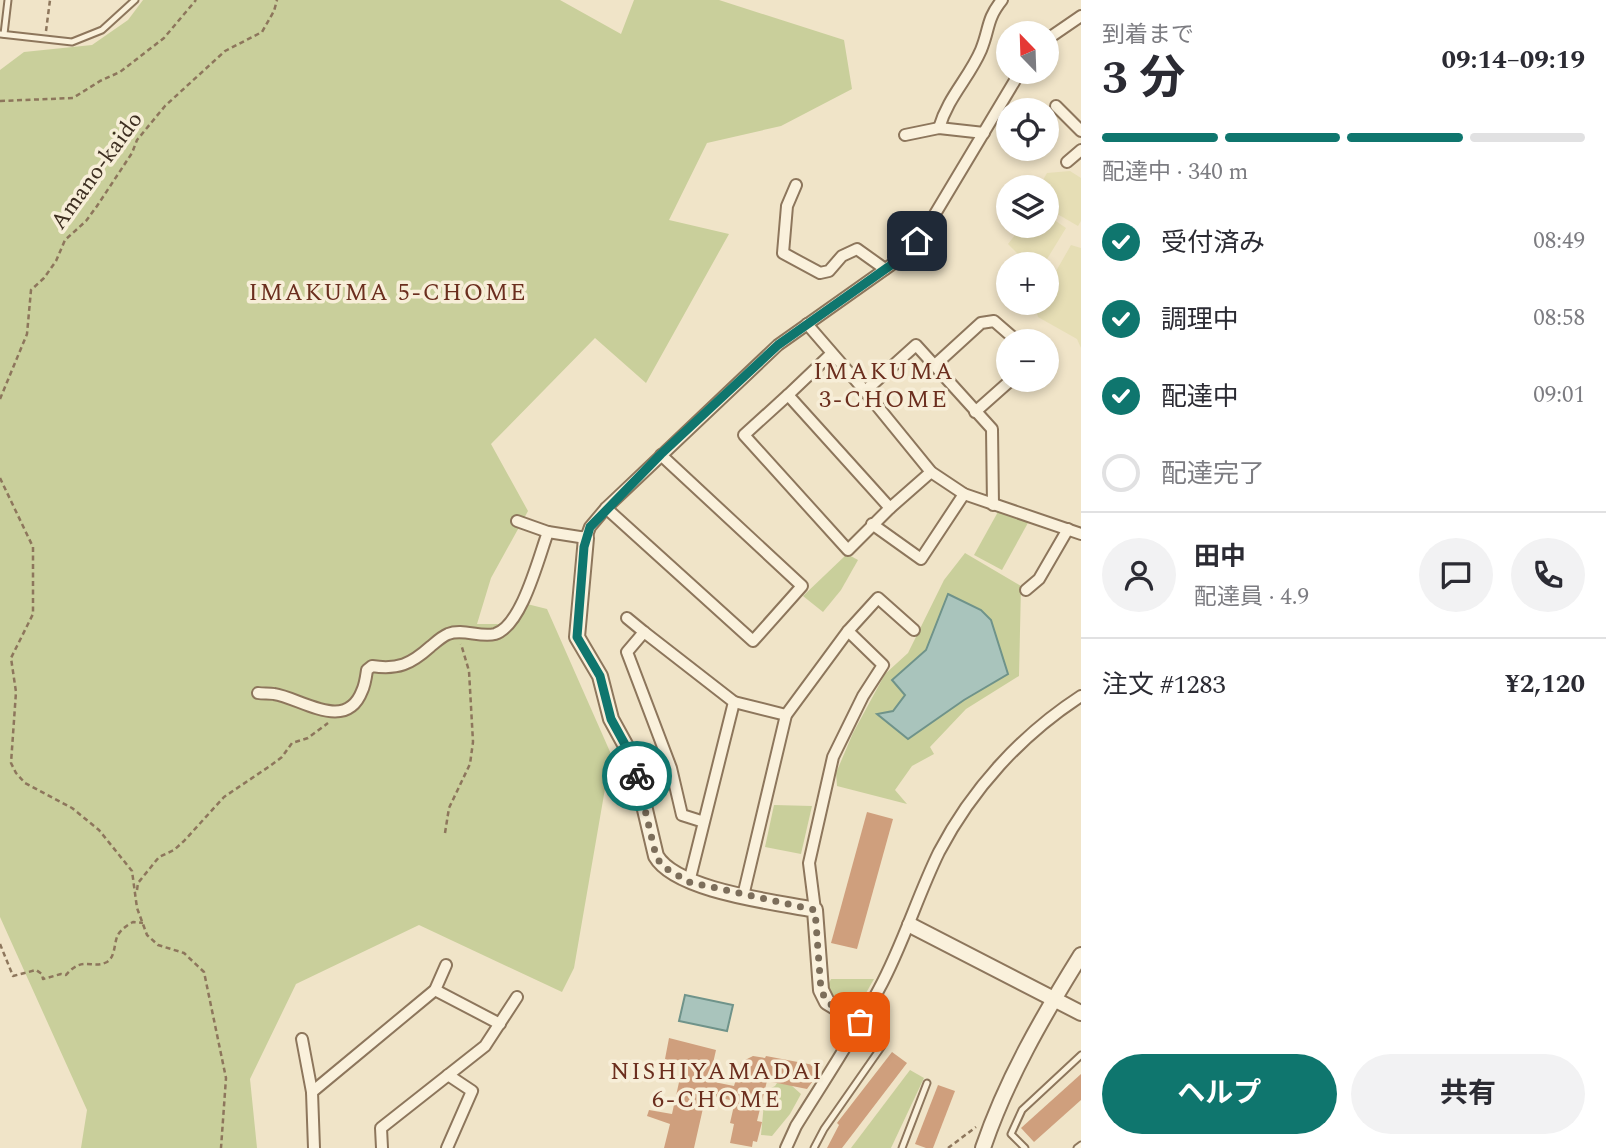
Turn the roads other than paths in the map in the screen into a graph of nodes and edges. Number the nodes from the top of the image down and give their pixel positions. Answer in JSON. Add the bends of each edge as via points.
{"nodes":[{"id":1,"x":8,"y":0,"type":"edge"},
{"id":2,"x":135,"y":0,"type":"edge"},
{"id":3,"x":1002,"y":0,"type":"edge"},
{"id":4,"x":1080,"y":17,"type":"edge"},
{"id":5,"x":1059,"y":31,"type":"edge"},
{"id":6,"x":2,"y":34,"type":"edge"},
{"id":7,"x":1013,"y":84,"type":"edge"},
{"id":8,"x":1059,"y":109,"type":"edge"},
{"id":9,"x":939,"y":128,"type":"junction"},
{"id":10,"x":1081,"y":131,"type":"edge"},
{"id":11,"x":984,"y":133,"type":"junction"},
{"id":12,"x":905,"y":135,"type":"dead end"},
{"id":13,"x":1081,"y":150,"type":"edge"},
{"id":14,"x":1067,"y":162,"type":"dead end"},
{"id":15,"x":796,"y":185,"type":"dead end"},
{"id":16,"x":885,"y":269,"type":"junction"},
{"id":17,"x":807,"y":324,"type":"junction"},
{"id":18,"x":1003,"y":329,"type":"edge"},
{"id":19,"x":831,"y":354,"type":"junction"},
{"id":20,"x":935,"y":365,"type":"junction"},
{"id":21,"x":865,"y":391,"type":"junction"},
{"id":22,"x":998,"y":392,"type":"edge"},
{"id":23,"x":788,"y":395,"type":"junction"},
{"id":24,"x":975,"y":412,"type":"junction"},
{"id":25,"x":661,"y":454,"type":"junction"},
{"id":26,"x":931,"y":472,"type":"junction"},
{"id":27,"x":964,"y":494,"type":"junction"},
{"id":28,"x":993,"y":505,"type":"junction"},
{"id":29,"x":606,"y":508,"type":"junction"},
{"id":30,"x":890,"y":508,"type":"junction"},
{"id":31,"x":517,"y":521,"type":"dead end"},
{"id":32,"x":872,"y":524,"type":"junction"},
{"id":33,"x":1068,"y":529,"type":"junction"},
{"id":34,"x":548,"y":532,"type":"junction"},
{"id":35,"x":1081,"y":534,"type":"edge"},
{"id":36,"x":586,"y":538,"type":"junction"},
{"id":37,"x":1027,"y":590,"type":"dead end"},
{"id":38,"x":626,"y":618,"type":"dead end"},
{"id":39,"x":914,"y":630,"type":"dead end"},
{"id":40,"x":848,"y":631,"type":"junction"},
{"id":41,"x":643,"y":632,"type":"junction"},
{"id":42,"x":258,"y":694,"type":"dead end"},
{"id":43,"x":1081,"y":696,"type":"edge"},
{"id":44,"x":734,"y":702,"type":"junction"},
{"id":45,"x":786,"y":715,"type":"junction"},
{"id":46,"x":704,"y":822,"type":"junction"},
{"id":47,"x":689,"y":882,"type":"junction"},
{"id":48,"x":743,"y":895,"type":"junction"},
{"id":49,"x":815,"y":910,"type":"junction"},
{"id":50,"x":910,"y":925,"type":"junction"},
{"id":51,"x":446,"y":964,"type":"dead end"},
{"id":52,"x":1078,"y":965,"type":"edge"},
{"id":53,"x":435,"y":990,"type":"junction"},
{"id":54,"x":517,"y":997,"type":"dead end"},
{"id":55,"x":1054,"y":999,"type":"junction"},
{"id":56,"x":1081,"y":1013,"type":"edge"},
{"id":57,"x":860,"y":1022,"type":"junction"},
{"id":58,"x":500,"y":1024,"type":"junction"},
{"id":59,"x":302,"y":1039,"type":"dead end"},
{"id":60,"x":882,"y":1046,"type":"dead end"},
{"id":61,"x":1081,"y":1055,"type":"edge"},
{"id":62,"x":448,"y":1075,"type":"junction"},
{"id":63,"x":927,"y":1083,"type":"dead end"},
{"id":64,"x":312,"y":1092,"type":"junction"},
{"id":65,"x":314,"y":1148,"type":"edge"},
{"id":66,"x":382,"y":1148,"type":"edge"},
{"id":67,"x":447,"y":1148,"type":"edge"},
{"id":68,"x":786,"y":1148,"type":"edge"},
{"id":69,"x":814,"y":1148,"type":"edge"},
{"id":70,"x":902,"y":1148,"type":"edge"},
{"id":71,"x":983,"y":1148,"type":"edge"},
{"id":72,"x":1025,"y":1148,"type":"edge"}],
"edges":[{"from":1,"to":6,"type":"lane"},
{"from":2,"to":6,"type":"lane","via":[[102,30],[72,42]]},
{"from":3,"to":9,"type":"street","via":[[991,13],[981,51],[945,108]]},
{"from":4,"to":5,"type":"street"},
{"from":7,"to":11,"type":"street"},
{"from":8,"to":10,"type":"street"},
{"from":9,"to":11,"type":"street"},
{"from":9,"to":12,"type":"street"},
{"from":11,"to":16,"type":"street","via":[[926,229],[908,253]]},
{"from":13,"to":14,"type":"street"},
{"from":15,"to":16,"type":"street","via":[[787,206],[783,253],[820,273],[857,249]]},
{"from":16,"to":17,"type":"street"},
{"from":17,"to":19,"type":"street"},
{"from":17,"to":25,"type":"street","via":[[778,345]]},
{"from":18,"to":20,"type":"street","via":[[994,321],[981,323]]},
{"from":19,"to":21,"type":"street"},
{"from":19,"to":23,"type":"street"},
{"from":20,"to":21,"type":"street","via":[[916,345]]},
{"from":20,"to":24,"type":"street"},
{"from":21,"to":26,"type":"street"},
{"from":22,"to":24,"type":"street"},
{"from":23,"to":30,"type":"street"},
{"from":23,"to":32,"type":"street","via":[[744,436],[848,550]]},
{"from":24,"to":28,"type":"street","via":[[992,429]]},
{"from":25,"to":29,"type":"street"},
{"from":25,"to":29,"type":"street","via":[[802,586],[753,641]]},
{"from":26,"to":27,"type":"street"},
{"from":26,"to":30,"type":"street"},
{"from":27,"to":28,"type":"street"},
{"from":27,"to":32,"type":"street","via":[[921,559]]},
{"from":28,"to":33,"type":"street"},
{"from":29,"to":36,"type":"street"},
{"from":30,"to":32,"type":"street"},
{"from":31,"to":34,"type":"street"},
{"from":33,"to":35,"type":"street"},
{"from":33,"to":37,"type":"street","via":[[1039,579]]},
{"from":34,"to":36,"type":"street"},
{"from":34,"to":42,"type":"street","via":[[518,611],[504,630],[493,635],[448,634],[400,666],[372,666],[352,706],[335,712],[276,694]]},
{"from":36,"to":47,"type":"street","via":[[577,637],[600,676],[611,719],[633,759],[656,856],[662,866]]},
{"from":38,"to":41,"type":"street"},
{"from":39,"to":40,"type":"street","via":[[878,598]]},
{"from":40,"to":45,"type":"street"},
{"from":40,"to":49,"type":"street","via":[[883,665],[833,757],[809,863]]},
{"from":41,"to":44,"type":"street"},
{"from":41,"to":46,"type":"street","via":[[627,652],[671,768],[682,815]]},
{"from":43,"to":50,"type":"street","via":[[1010,753],[978,789],[939,852]]},
{"from":44,"to":45,"type":"street"},
{"from":44,"to":46,"type":"street"},
{"from":45,"to":48,"type":"street"},
{"from":46,"to":47,"type":"street"},
{"from":47,"to":48,"type":"street"},
{"from":48,"to":49,"type":"street"},
{"from":49,"to":57,"type":"street","via":[[821,990],[827,1002]]},
{"from":50,"to":55,"type":"street"},
{"from":50,"to":57,"type":"street"},
{"from":51,"to":53,"type":"street"},
{"from":52,"to":55,"type":"street"},
{"from":53,"to":58,"type":"street"},
{"from":53,"to":64,"type":"street"},
{"from":54,"to":58,"type":"street"},
{"from":55,"to":56,"type":"street"},
{"from":55,"to":71,"type":"street","via":[[995,1112]]},
{"from":57,"to":68,"type":"street"},
{"from":58,"to":62,"type":"street","via":[[485,1046]]},
{"from":59,"to":64,"type":"street"},
{"from":60,"to":69,"type":"lane"},
{"from":61,"to":72,"type":"lane","via":[[1022,1110],[1011,1134]]},
{"from":62,"to":66,"type":"street","via":[[381,1128]]},
{"from":62,"to":67,"type":"street","via":[[472,1091]]},
{"from":63,"to":70,"type":"lane"},
{"from":64,"to":65,"type":"street"}]}
